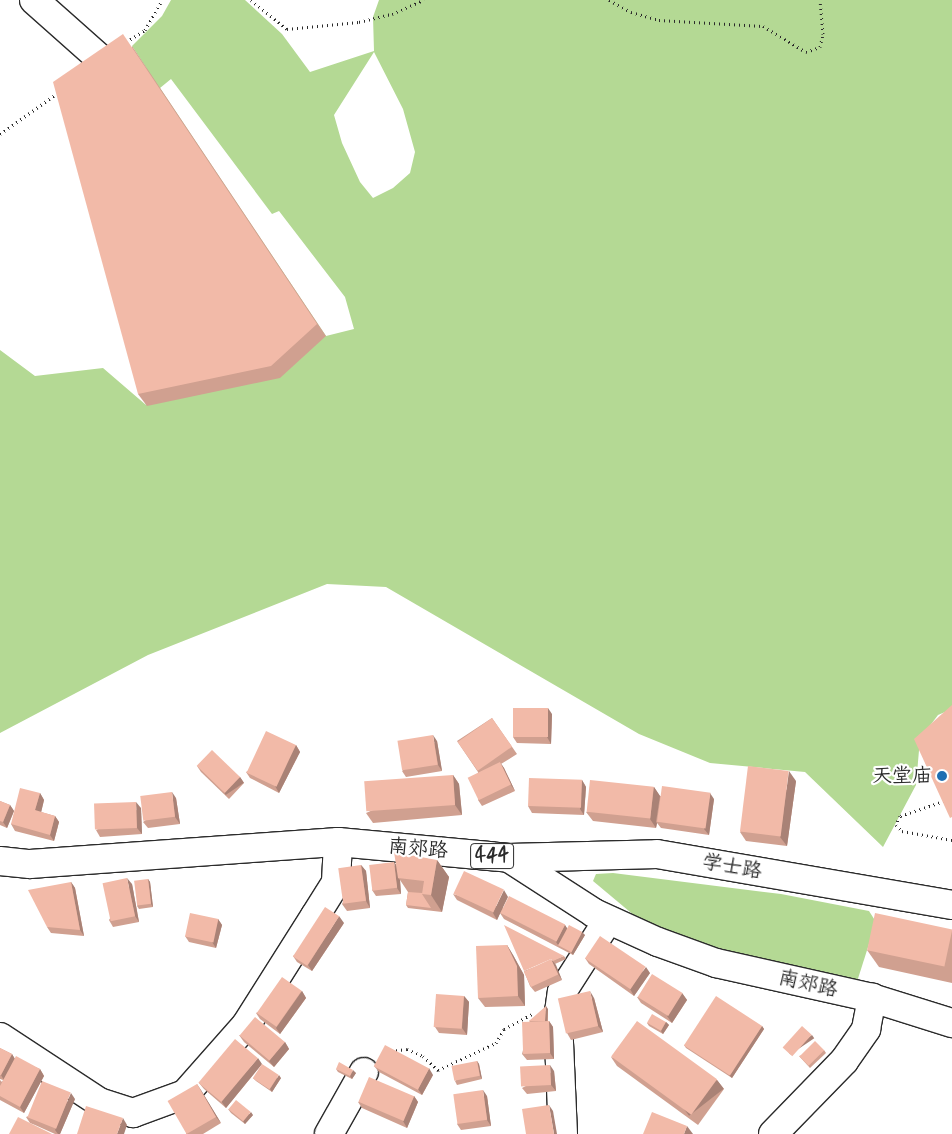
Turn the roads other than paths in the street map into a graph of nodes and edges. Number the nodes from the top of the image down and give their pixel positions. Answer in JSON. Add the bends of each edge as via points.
{"nodes":[{"id":1,"x":34,"y":0,"type":"edge"},
{"id":2,"x":122,"y":112,"type":"edge"},
{"id":3,"x":338,"y":842,"type":"junction"},
{"id":4,"x":509,"y":858,"type":"junction"},
{"id":5,"x":0,"y":861,"type":"edge"},
{"id":6,"x":952,"y":905,"type":"edge"},
{"id":7,"x":608,"y":920,"type":"junction"},
{"id":8,"x":872,"y":998,"type":"junction"},
{"id":9,"x":952,"y":1023,"type":"edge"},
{"id":10,"x":0,"y":1037,"type":"edge"},
{"id":11,"x":364,"y":1072,"type":"road end"},
{"id":12,"x":329,"y":1134,"type":"edge"},
{"id":13,"x":563,"y":1134,"type":"edge"},
{"id":14,"x":773,"y":1134,"type":"edge"}],
"edges":[{"from":1,"to":2,"type":"main road","via":[[106,64]]},
{"from":3,"to":4,"type":"main road","name":"南郊路","number":"444"},
{"from":3,"to":5,"type":"main road","name":"南郊路","number":"444","via":[[30,864]]},
{"from":3,"to":10,"type":"main road","via":[[336,882],[246,1026],[185,1094],[133,1113],[100,1102]]},
{"from":4,"to":6,"type":"main road","name":"学士路","via":[[657,854]]},
{"from":4,"to":7,"type":"main road","name":"南郊路","number":"444"},
{"from":7,"to":8,"type":"main road","name":"南郊路","number":"444","via":[[716,963]]},
{"from":7,"to":13,"type":"main road","via":[[562,992],[558,1019]]},
{"from":8,"to":9,"type":"main road","name":"南郊路","number":"444"},
{"from":8,"to":14,"type":"main road","via":[[866,1029],[844,1061]]},
{"from":11,"to":12,"type":"main road"}]}
